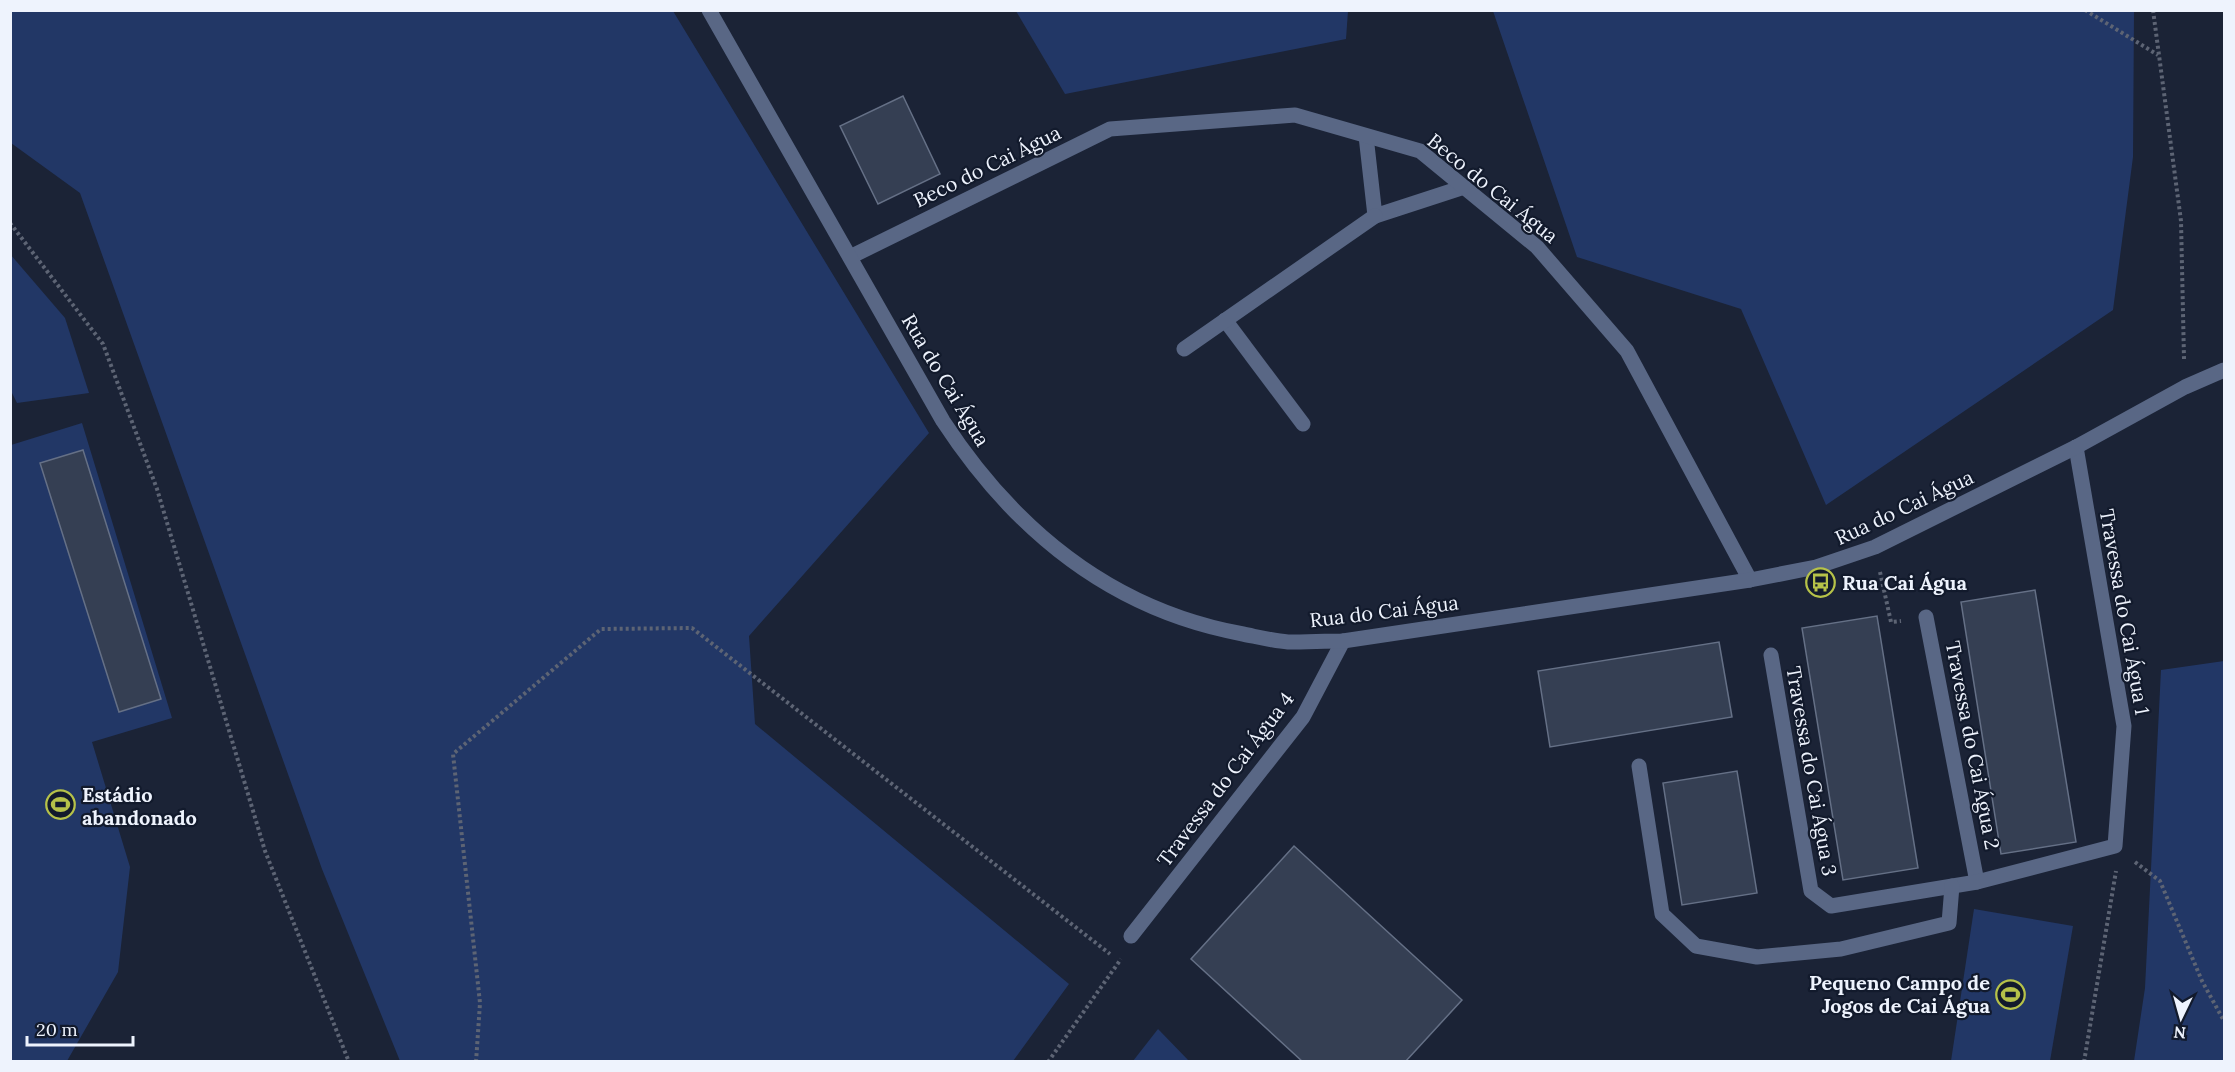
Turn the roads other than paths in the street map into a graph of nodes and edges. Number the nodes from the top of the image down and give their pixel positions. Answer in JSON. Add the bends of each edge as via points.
{"nodes":[{"id":1,"x":709,"y":10,"type":"edge"},
{"id":2,"x":1366,"y":136,"type":"junction"},
{"id":3,"x":1464,"y":187,"type":"junction"},
{"id":4,"x":1375,"y":216,"type":"junction"},
{"id":5,"x":850,"y":257,"type":"junction"},
{"id":6,"x":1225,"y":320,"type":"junction"},
{"id":7,"x":1184,"y":349,"type":"dead end"},
{"id":8,"x":2224,"y":370,"type":"edge"},
{"id":9,"x":1303,"y":424,"type":"dead end"},
{"id":10,"x":2076,"y":447,"type":"junction"},
{"id":11,"x":1750,"y":580,"type":"junction"},
{"id":12,"x":1926,"y":617,"type":"dead end"},
{"id":13,"x":1343,"y":641,"type":"junction"},
{"id":14,"x":1771,"y":655,"type":"dead end"},
{"id":15,"x":1639,"y":766,"type":"dead end"},
{"id":16,"x":1977,"y":882,"type":"junction"},
{"id":17,"x":1952,"y":886,"type":"junction"},
{"id":18,"x":1131,"y":936,"type":"road end"}],
"edges":[{"from":1,"to":5,"type":"street","name":"Rua do Cai Água"},
{"from":2,"to":3,"type":"street","name":"Beco do Cai Água","via":[[1420,151]]},
{"from":2,"to":4,"type":"street"},
{"from":2,"to":5,"type":"street","name":"Beco do Cai Água","via":[[1295,115],[1110,129]]},
{"from":3,"to":4,"type":"street"},
{"from":3,"to":11,"type":"street","name":"Beco do Cai Água","via":[[1537,247],[1628,351]]},
{"from":4,"to":6,"type":"street"},
{"from":5,"to":13,"type":"street","name":"Rua do Cai Água","via":[[967,458],[1010,508],[1068,560],[1135,601],[1209,628],[1287,642]]},
{"from":6,"to":7,"type":"street"},
{"from":6,"to":9,"type":"street"},
{"from":8,"to":10,"type":"street","name":"Rua do Cai Água"},
{"from":10,"to":11,"type":"street","name":"Rua do Cai Água","via":[[1875,547],[1816,567]]},
{"from":10,"to":16,"type":"street","name":"Travessa do Cai Água 1","via":[[2124,726],[2115,846]]},
{"from":11,"to":13,"type":"street","name":"Rua do Cai Água"},
{"from":12,"to":16,"type":"street","name":"Travessa do Cai Água 2"},
{"from":13,"to":18,"type":"street","name":"Travessa do Cai Água 4","via":[[1303,717]]},
{"from":14,"to":17,"type":"street","name":"Travessa do Cai Água 3","via":[[1810,891],[1831,906]]},
{"from":15,"to":17,"type":"street","via":[[1662,914],[1696,946],[1758,957],[1841,949],[1949,923]]},
{"from":16,"to":17,"type":"street"}]}
